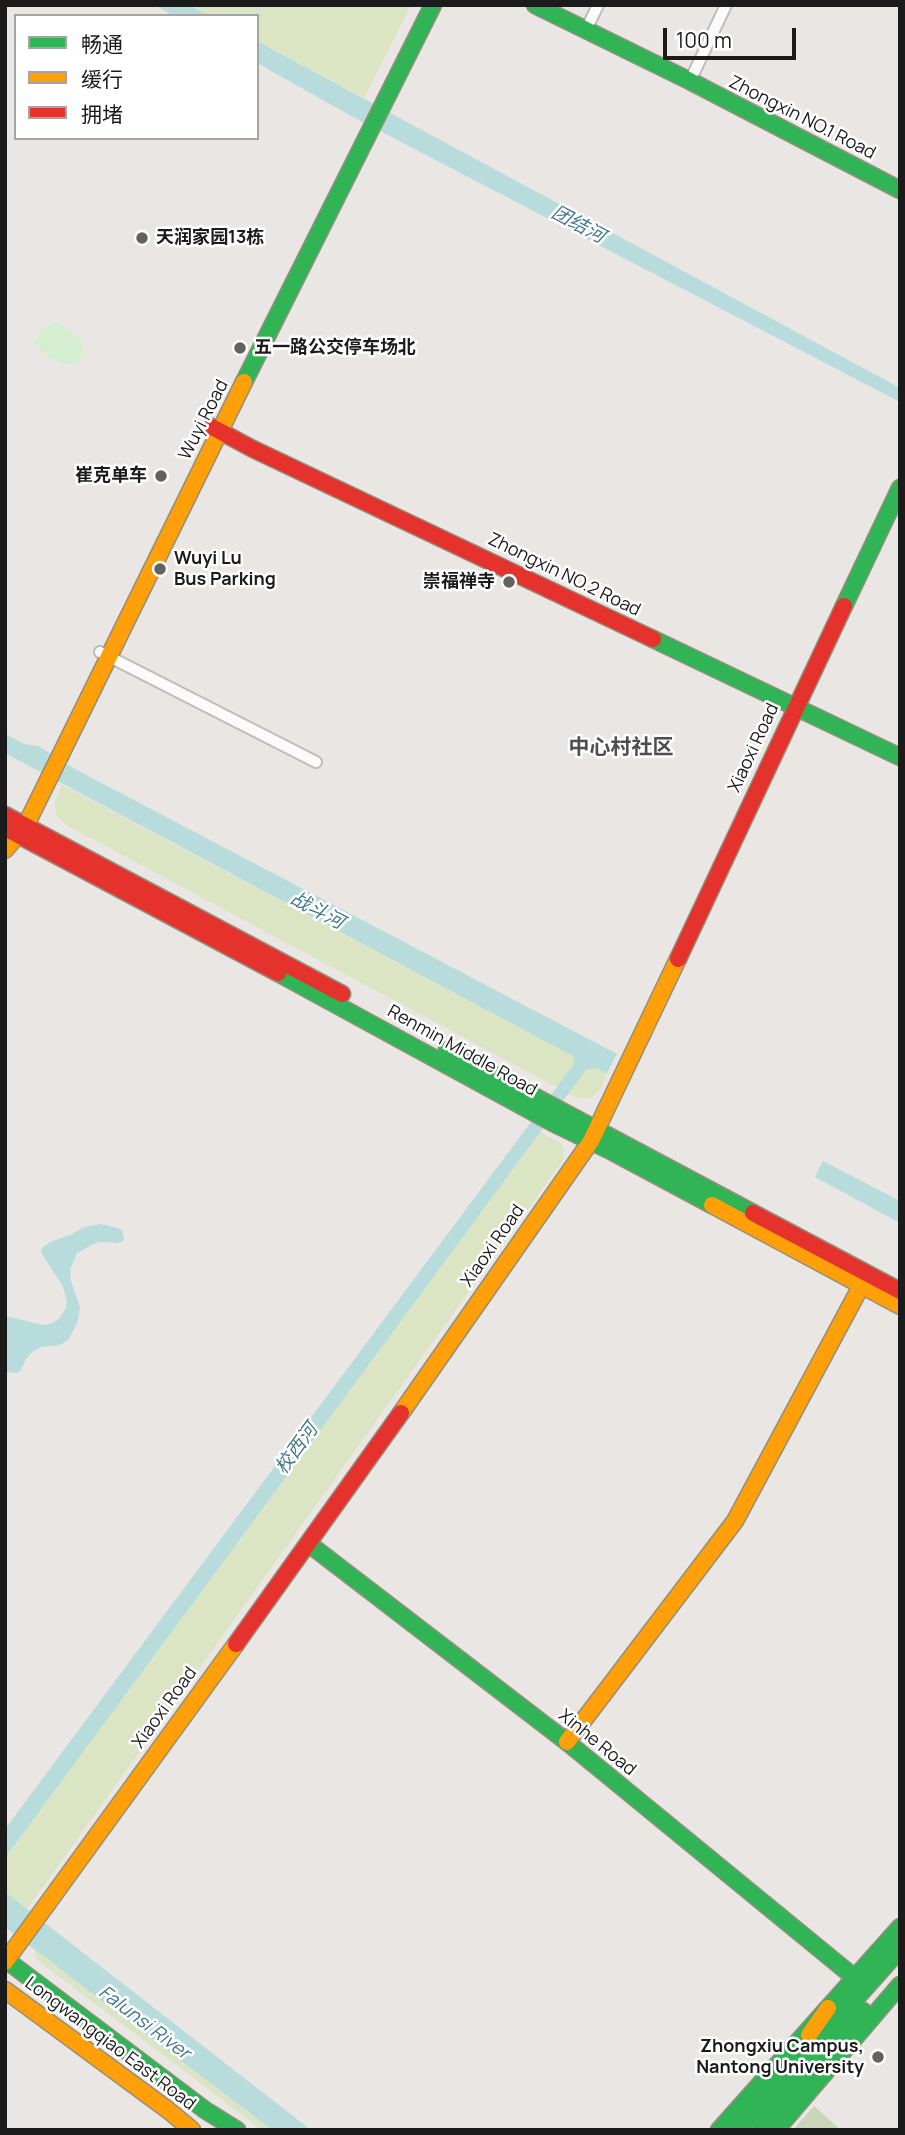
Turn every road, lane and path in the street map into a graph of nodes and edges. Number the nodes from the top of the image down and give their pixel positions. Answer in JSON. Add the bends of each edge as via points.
{"nodes":[{"id":1,"x":423,"y":5,"type":"edge"},
{"id":2,"x":433,"y":5,"type":"edge"},
{"id":3,"x":535,"y":5,"type":"edge"},
{"id":4,"x":598,"y":5,"type":"edge"},
{"id":5,"x":726,"y":5,"type":"edge"},
{"id":6,"x":586,"y":30,"type":"junction"},
{"id":7,"x":690,"y":81,"type":"junction"},
{"id":8,"x":380,"y":101,"type":"junction"},
{"id":9,"x":900,"y":190,"type":"edge"},
{"id":10,"x":216,"y":429,"type":"junction"},
{"id":11,"x":900,"y":488,"type":"edge"},
{"id":12,"x":100,"y":652,"type":"junction"},
{"id":13,"x":794,"y":707,"type":"junction"},
{"id":14,"x":56,"y":755,"type":"junction"},
{"id":15,"x":900,"y":757,"type":"edge"},
{"id":16,"x":316,"y":762,"type":"dead end"},
{"id":17,"x":12,"y":827,"type":"edge"},
{"id":18,"x":5,"y":850,"type":"edge"},
{"id":19,"x":594,"y":1135,"type":"junction"},
{"id":20,"x":864,"y":1280,"type":"junction"},
{"id":21,"x":900,"y":1291,"type":"edge"},
{"id":22,"x":900,"y":1306,"type":"edge"},
{"id":23,"x":309,"y":1544,"type":"junction"},
{"id":24,"x":567,"y":1742,"type":"junction"},
{"id":25,"x":900,"y":1927,"type":"edge"},
{"id":26,"x":900,"y":1949,"type":"edge"},
{"id":27,"x":6,"y":1961,"type":"edge"},
{"id":28,"x":900,"y":1968,"type":"edge"},
{"id":29,"x":855,"y":1978,"type":"junction"},
{"id":30,"x":900,"y":1985,"type":"edge"},
{"id":31,"x":5,"y":1990,"type":"edge"},
{"id":32,"x":828,"y":2008,"type":"junction"},
{"id":33,"x":859,"y":2031,"type":"junction"},
{"id":34,"x":764,"y":2101,"type":"junction"},
{"id":35,"x":205,"y":2110,"type":"junction"},
{"id":36,"x":779,"y":2110,"type":"junction"},
{"id":37,"x":192,"y":2129,"type":"edge"},
{"id":38,"x":230,"y":2130,"type":"edge"},
{"id":39,"x":237,"y":2130,"type":"edge"},
{"id":40,"x":719,"y":2130,"type":"edge"},
{"id":41,"x":739,"y":2130,"type":"edge"},
{"id":42,"x":761,"y":2130,"type":"edge"},
{"id":43,"x":776,"y":2130,"type":"edge"}],
"edges":[{"from":1,"to":8,"type":"main road","name":"Wuyi Road"},
{"from":2,"to":8,"type":"main road","name":"Wuyi Road"},
{"from":3,"to":6,"type":"main road","name":"Zhongxin NO.1 Road"},
{"from":4,"to":6,"type":"street"},
{"from":5,"to":7,"type":"street"},
{"from":6,"to":7,"type":"main road","name":"Zhongxin NO.1 Road"},
{"from":7,"to":9,"type":"main road","name":"Zhongxin NO.1 Road"},
{"from":8,"to":10,"type":"main road","name":"Wuyi Road"},
{"from":10,"to":12,"type":"main road","name":"Wuyi Road"},
{"from":10,"to":13,"type":"main road","name":"Zhongxin NO.2 Road"},
{"from":10,"to":14,"type":"main road","name":"Wuyi Road"},
{"from":11,"to":13,"type":"main road","name":"Xiaoxi Road"},
{"from":12,"to":14,"type":"main road","name":"Wuyi Road"},
{"from":12,"to":16,"type":"street"},
{"from":13,"to":15,"type":"main road","name":"Zhongxin NO.2 Road"},
{"from":13,"to":19,"type":"main road","name":"Xiaoxi Road"},
{"from":14,"to":17,"type":"main road","name":"Wuyi Road"},
{"from":17,"to":18,"type":"main road","name":"Wuyi Road"},
{"from":17,"to":19,"type":"main road","name":"Renmin Middle Road"},
{"from":19,"to":20,"type":"main road","name":"Renmin Middle Road"},
{"from":19,"to":23,"type":"main road","name":"Xiaoxi Road"},
{"from":20,"to":21,"type":"main road","name":"Renmin Middle Road"},
{"from":20,"to":22,"type":"main road","name":"Renmin Middle Road"},
{"from":20,"to":24,"type":"main road","via":[[735,1521]]},
{"from":23,"to":24,"type":"main road","name":"Xinhe Road"},
{"from":23,"to":27,"type":"main road","name":"Xiaoxi Road"},
{"from":24,"to":29,"type":"main road","name":"Xinhe Road"},
{"from":25,"to":29,"type":"main road"},
{"from":26,"to":34,"type":"main road"},
{"from":27,"to":35,"type":"main road","name":"Longwangqiao East Road"},
{"from":28,"to":36,"type":"main road"},
{"from":29,"to":32,"type":"main road"},
{"from":30,"to":33,"type":"main road"},
{"from":31,"to":37,"type":"main road","name":"Longwangqiao East Road"},
{"from":32,"to":34,"type":"main road"},
{"from":32,"to":40,"type":"main road"},
{"from":33,"to":36,"type":"main road"},
{"from":33,"to":43,"type":"main road"},
{"from":34,"to":41,"type":"main road"},
{"from":35,"to":38,"type":"main road"},
{"from":35,"to":39,"type":"main road","name":"Longwangqiao East Road"},
{"from":36,"to":42,"type":"main road"}]}
